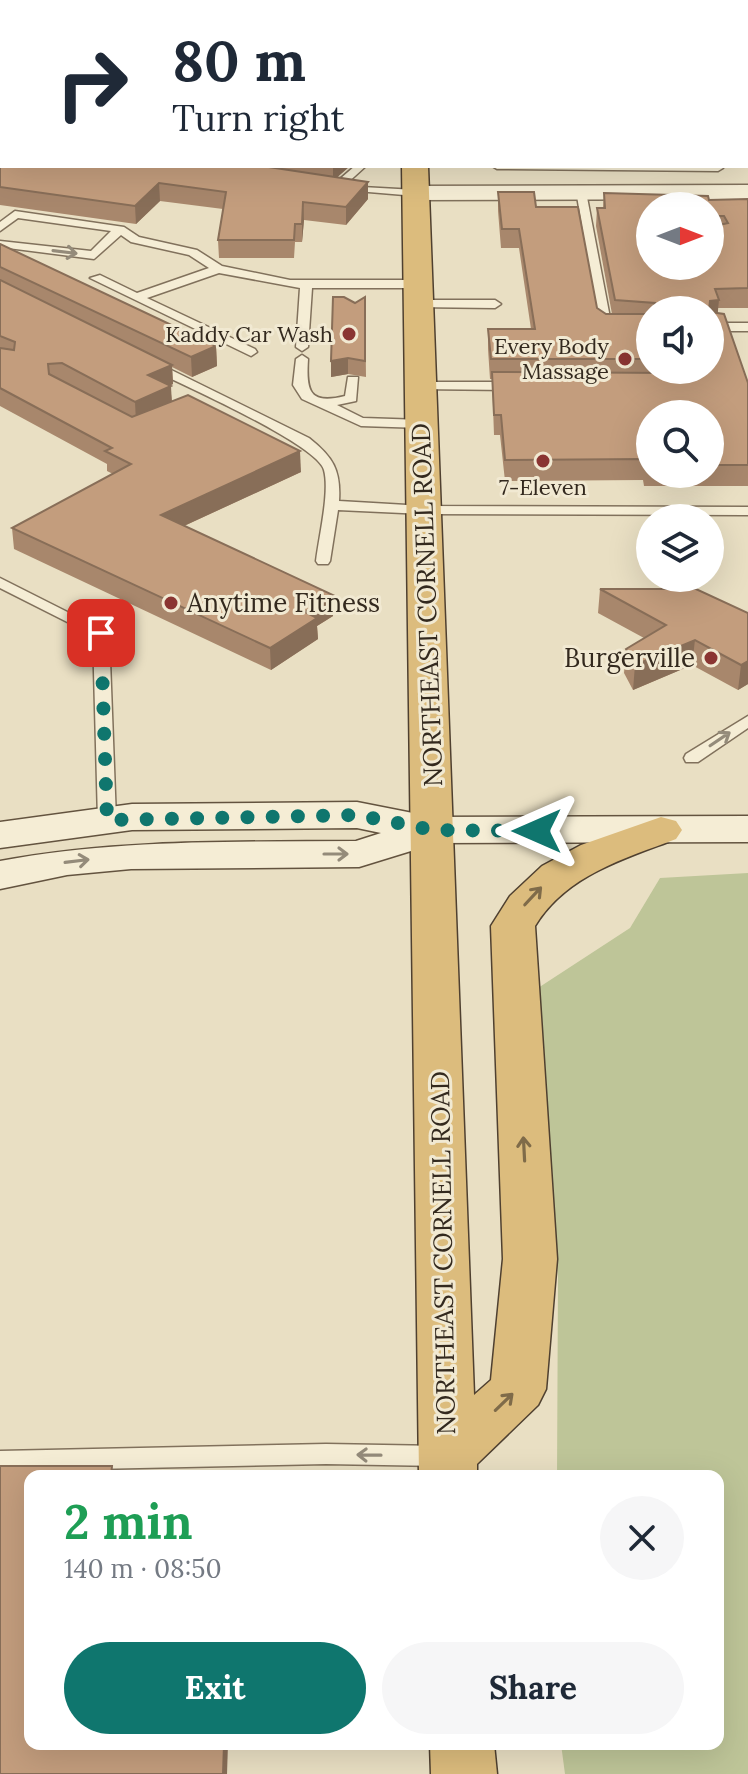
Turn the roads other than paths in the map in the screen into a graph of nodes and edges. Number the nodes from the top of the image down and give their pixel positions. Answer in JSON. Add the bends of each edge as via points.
{"nodes":[{"id":1,"x":360,"y":168,"type":"edge"},
{"id":2,"x":719,"y":168,"type":"edge"},
{"id":3,"x":415,"y":179,"type":"edge"},
{"id":4,"x":323,"y":185,"type":"edge"},
{"id":5,"x":337,"y":187,"type":"junction"},
{"id":6,"x":580,"y":192,"type":"junction"},
{"id":7,"x":737,"y":192,"type":"edge"},
{"id":8,"x":636,"y":197,"type":"edge"},
{"id":9,"x":0,"y":228,"type":"edge"},
{"id":10,"x":120,"y":229,"type":"junction"},
{"id":11,"x":0,"y":244,"type":"edge"},
{"id":12,"x":218,"y":269,"type":"junction"},
{"id":13,"x":96,"y":278,"type":"dead end"},
{"id":14,"x":306,"y":284,"type":"junction"},
{"id":15,"x":353,"y":284,"type":"junction"},
{"id":16,"x":418,"y":294,"type":"junction"},
{"id":17,"x":137,"y":297,"type":"junction"},
{"id":18,"x":353,"y":298,"type":"edge"},
{"id":19,"x":495,"y":304,"type":"dead end"},
{"id":20,"x":636,"y":327,"type":"edge"},
{"id":21,"x":724,"y":327,"type":"edge"},
{"id":22,"x":748,"y":327,"type":"edge"},
{"id":23,"x":251,"y":352,"type":"dead end"},
{"id":24,"x":143,"y":360,"type":"edge"},
{"id":25,"x":353,"y":380,"type":"dead end"},
{"id":26,"x":421,"y":386,"type":"junction"},
{"id":27,"x":536,"y":386,"type":"edge"},
{"id":28,"x":327,"y":404,"type":"junction"},
{"id":29,"x":422,"y":424,"type":"junction"},
{"id":30,"x":329,"y":505,"type":"junction"},
{"id":31,"x":424,"y":510,"type":"junction"},
{"id":32,"x":748,"y":511,"type":"edge"},
{"id":33,"x":323,"y":561,"type":"dead end"},
{"id":34,"x":0,"y":582,"type":"edge"},
{"id":35,"x":748,"y":721,"type":"edge"},
{"id":36,"x":692,"y":758,"type":"dead end"},
{"id":37,"x":107,"y":820,"type":"junction"},
{"id":38,"x":748,"y":829,"type":"edge"},
{"id":39,"x":433,"y":830,"type":"junction"},
{"id":40,"x":661,"y":830,"type":"junction"},
{"id":41,"x":0,"y":835,"type":"edge"},
{"id":42,"x":0,"y":875,"type":"edge"},
{"id":43,"x":0,"y":1461,"type":"edge"},
{"id":44,"x":448,"y":1466,"type":"edge"},
{"id":45,"x":462,"y":1750,"type":"edge"},
{"id":46,"x":464,"y":1774,"type":"edge"}],
"edges":[{"from":1,"to":5,"type":"lane"},
{"from":2,"to":7,"type":"lane"},
{"from":3,"to":5,"type":"lane"},
{"from":3,"to":6,"type":"street"},
{"from":3,"to":16,"type":"highway","name":"NORTHEAST CORNELL ROAD"},
{"from":4,"to":5,"type":"lane"},
{"from":6,"to":8,"type":"street"},
{"from":6,"to":20,"type":"lane","via":[[605,327]]},
{"from":9,"to":10,"type":"lane","via":[[15,214]]},
{"from":11,"to":10,"type":"lane","one_way":true,"via":[[94,255]]},
{"from":10,"to":12,"type":"lane","via":[[135,240],[193,252]]},
{"from":12,"to":14,"type":"lane"},
{"from":12,"to":17,"type":"lane"},
{"from":13,"to":17,"type":"lane"},
{"from":14,"to":15,"type":"lane"},
{"from":14,"to":28,"type":"lane","via":[[302,391]]},
{"from":15,"to":16,"type":"lane"},
{"from":15,"to":18,"type":"lane"},
{"from":16,"to":19,"type":"lane"},
{"from":16,"to":26,"type":"highway","name":"NORTHEAST CORNELL ROAD"},
{"from":17,"to":23,"type":"lane"},
{"from":21,"to":22,"type":"lane"},
{"from":24,"to":30,"type":"lane","via":[[208,399],[322,454],[331,469]]},
{"from":25,"to":28,"type":"lane","via":[[351,398]]},
{"from":26,"to":27,"type":"lane"},
{"from":26,"to":29,"type":"highway","name":"NORTHEAST CORNELL ROAD"},
{"from":28,"to":29,"type":"lane","via":[[361,422]]},
{"from":29,"to":31,"type":"highway","name":"NORTHEAST CORNELL ROAD"},
{"from":30,"to":31,"type":"lane"},
{"from":30,"to":33,"type":"lane"},
{"from":31,"to":32,"type":"lane"},
{"from":31,"to":39,"type":"highway","name":"NORTHEAST CORNELL ROAD"},
{"from":34,"to":37,"type":"lane","via":[[101,633]]},
{"from":36,"to":35,"type":"lane","one_way":true},
{"from":37,"to":39,"type":"main road","via":[[357,815]]},
{"from":37,"to":41,"type":"main road"},
{"from":38,"to":40,"type":"main road"},
{"from":39,"to":40,"type":"main road"},
{"from":42,"to":39,"type":"main road","one_way":true,"via":[[131,856],[359,854]]},
{"from":39,"to":44,"type":"highway","name":"NORTHEAST CORNELL ROAD"},
{"from":44,"to":40,"type":"highway","one_way":true,"via":[[518,1389],[530,1259],[513,926],[526,901],[564,870]]},
{"from":44,"to":43,"type":"lane","one_way":true,"via":[[326,1454]]},
{"from":45,"to":46,"type":"highway"}]}
